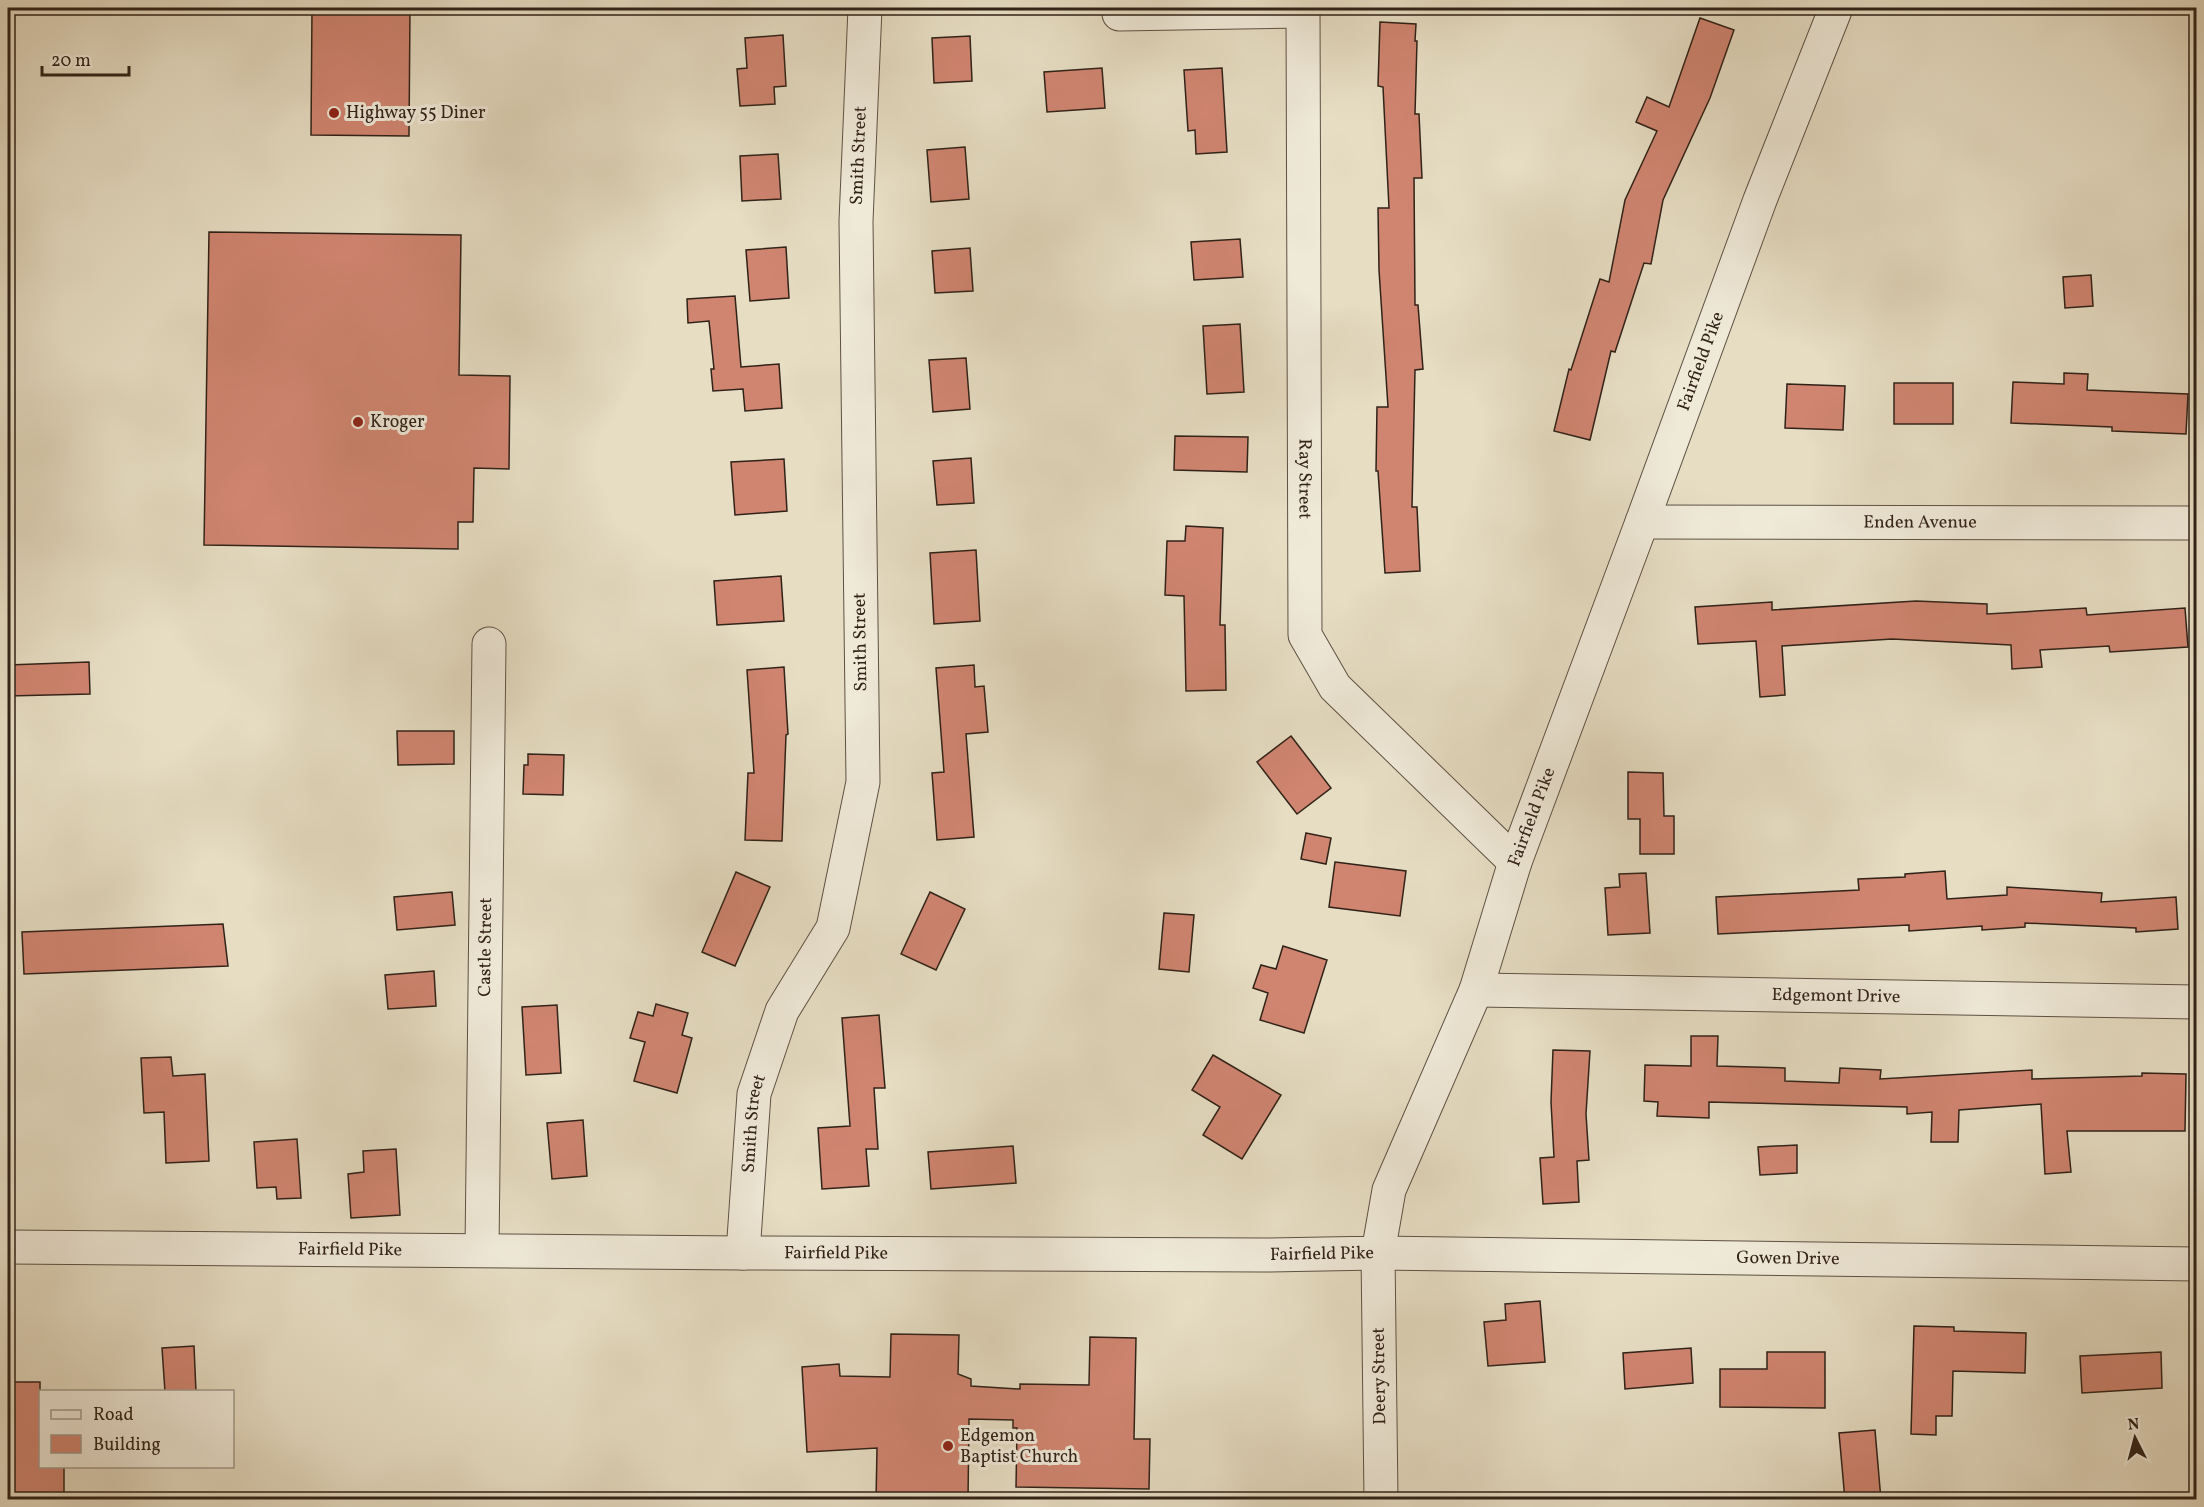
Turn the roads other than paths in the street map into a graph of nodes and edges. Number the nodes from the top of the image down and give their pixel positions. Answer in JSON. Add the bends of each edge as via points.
{"nodes":[{"id":1,"x":865,"y":8,"type":"edge"},
{"id":2,"x":1836,"y":8,"type":"edge"},
{"id":3,"x":1303,"y":9,"type":"edge"},
{"id":4,"x":1119,"y":14,"type":"dead end"},
{"id":5,"x":1642,"y":522,"type":"junction"},
{"id":6,"x":2196,"y":523,"type":"edge"},
{"id":7,"x":489,"y":644,"type":"dead end"},
{"id":8,"x":1515,"y":862,"type":"junction"},
{"id":9,"x":1476,"y":990,"type":"junction"},
{"id":10,"x":2196,"y":1002,"type":"edge"},
{"id":11,"x":8,"y":1247,"type":"edge"},
{"id":12,"x":482,"y":1250,"type":"junction"},
{"id":13,"x":1378,"y":1253,"type":"junction"},
{"id":14,"x":743,"y":1254,"type":"junction"},
{"id":15,"x":2196,"y":1264,"type":"edge"},
{"id":16,"x":1381,"y":1500,"type":"edge"}],
"edges":[{"from":1,"to":14,"type":"street","name":"Smith Street","via":[[856,221],[863,783],[833,928],[782,1011],[754,1095]]},
{"from":2,"to":5,"type":"street","name":"Fairfield Pike","via":[[1760,200]]},
{"from":3,"to":4,"type":"street","name":"Ray Street"},
{"from":3,"to":8,"type":"street","name":"Ray Street","via":[[1305,634],[1335,687]]},
{"from":5,"to":6,"type":"street","name":"Enden Avenue"},
{"from":5,"to":8,"type":"street","name":"Fairfield Pike"},
{"from":7,"to":12,"type":"street","name":"Castle Street"},
{"from":8,"to":9,"type":"street","name":"Fairfield Pike"},
{"from":9,"to":10,"type":"street","name":"Edgemont Drive"},
{"from":9,"to":13,"type":"street","name":"Fairfield Pike","via":[[1389,1190]]},
{"from":11,"to":12,"type":"street","name":"Fairfield Pike"},
{"from":12,"to":14,"type":"street","name":"Fairfield Pike"},
{"from":13,"to":14,"type":"street","name":"Fairfield Pike"},
{"from":13,"to":15,"type":"street","name":"Gowen Drive"},
{"from":13,"to":16,"type":"street","name":"Deery Street"}]}
